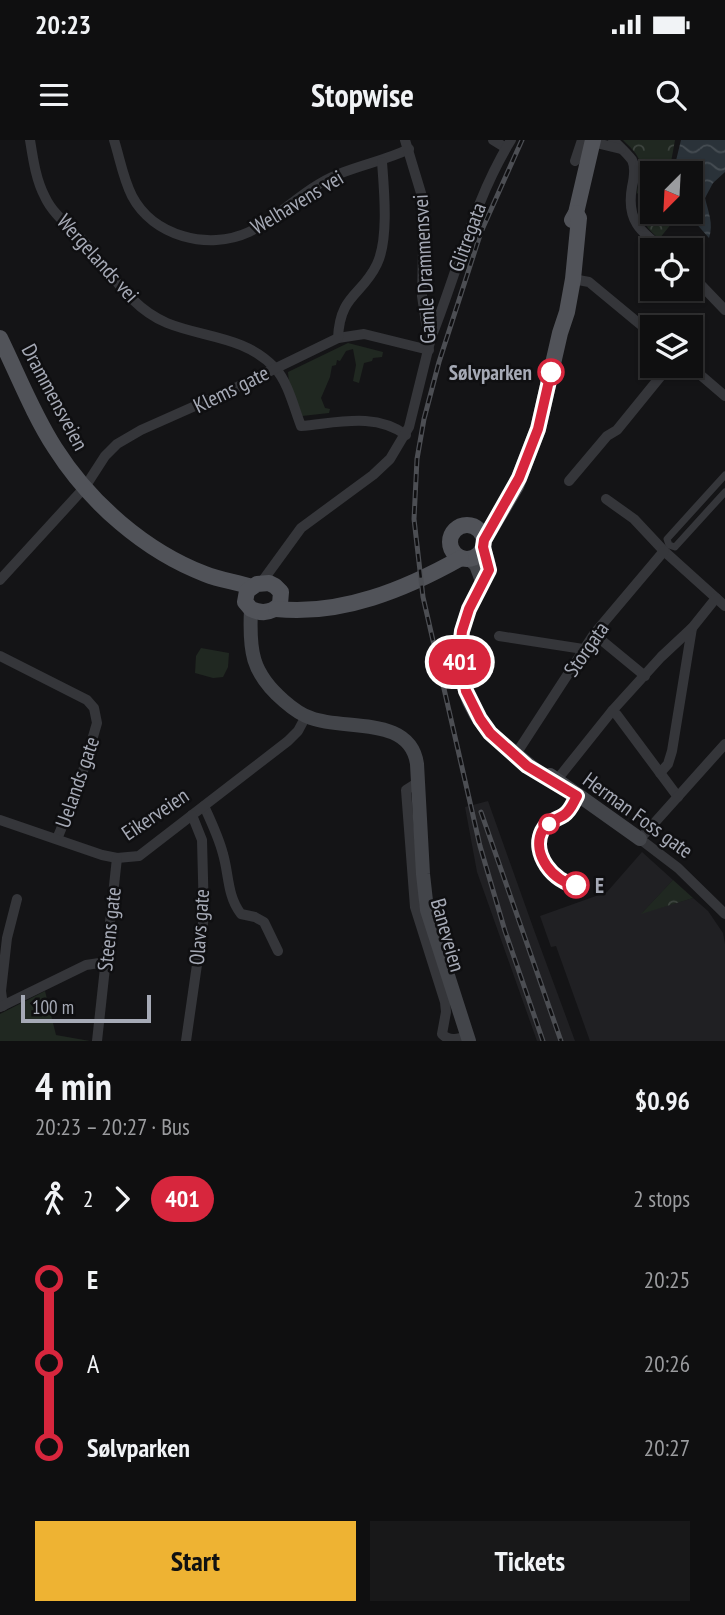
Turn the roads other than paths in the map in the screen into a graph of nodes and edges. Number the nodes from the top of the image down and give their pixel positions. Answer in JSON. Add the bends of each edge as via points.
{"nodes":[{"id":1,"x":114,"y":140,"type":"edge"},
{"id":2,"x":493,"y":140,"type":"edge"},
{"id":3,"x":613,"y":140,"type":"edge"},
{"id":4,"x":589,"y":141,"type":"edge"},
{"id":5,"x":31,"y":143,"type":"edge"},
{"id":6,"x":508,"y":144,"type":"edge"},
{"id":7,"x":407,"y":145,"type":"edge"},
{"id":8,"x":621,"y":149,"type":"junction"},
{"id":9,"x":575,"y":161,"type":"dead end"},
{"id":10,"x":382,"y":162,"type":"junction"},
{"id":11,"x":576,"y":213,"type":"junction"},
{"id":12,"x":649,"y":238,"type":"edge"},
{"id":13,"x":573,"y":279,"type":"junction"},
{"id":14,"x":703,"y":287,"type":"edge"},
{"id":15,"x":725,"y":310,"type":"edge"},
{"id":16,"x":640,"y":324,"type":"edge"},
{"id":17,"x":560,"y":333,"type":"junction"},
{"id":18,"x":0,"y":338,"type":"edge"},
{"id":19,"x":338,"y":338,"type":"junction"},
{"id":20,"x":431,"y":338,"type":"junction"},
{"id":21,"x":429,"y":350,"type":"junction"},
{"id":22,"x":275,"y":368,"type":"junction"},
{"id":23,"x":703,"y":377,"type":"edge"},
{"id":24,"x":659,"y":378,"type":"edge"},
{"id":25,"x":725,"y":396,"type":"edge"},
{"id":26,"x":406,"y":435,"type":"junction"},
{"id":27,"x":725,"y":475,"type":"edge"},
{"id":28,"x":569,"y":481,"type":"dead end"},
{"id":29,"x":85,"y":487,"type":"junction"},
{"id":30,"x":725,"y":492,"type":"edge"},
{"id":31,"x":509,"y":499,"type":"junction"},
{"id":32,"x":606,"y":499,"type":"dead end"},
{"id":33,"x":468,"y":524,"type":"junction"},
{"id":34,"x":450,"y":541,"type":"junction"},
{"id":35,"x":484,"y":544,"type":"junction"},
{"id":36,"x":664,"y":551,"type":"junction"},
{"id":37,"x":283,"y":553,"type":"junction"},
{"id":38,"x":465,"y":559,"type":"junction"},
{"id":39,"x":427,"y":576,"type":"junction"},
{"id":40,"x":0,"y":580,"type":"edge"},
{"id":41,"x":482,"y":581,"type":"junction"},
{"id":42,"x":263,"y":597,"type":"junction"},
{"id":43,"x":716,"y":598,"type":"junction"},
{"id":44,"x":725,"y":606,"type":"edge"},
{"id":45,"x":692,"y":628,"type":"junction"},
{"id":46,"x":594,"y":634,"type":"junction"},
{"id":47,"x":499,"y":636,"type":"dead end"},
{"id":48,"x":583,"y":649,"type":"junction"},
{"id":49,"x":0,"y":656,"type":"edge"},
{"id":50,"x":645,"y":676,"type":"junction"},
{"id":51,"x":612,"y":711,"type":"junction"},
{"id":52,"x":306,"y":716,"type":"junction"},
{"id":53,"x":725,"y":744,"type":"edge"},
{"id":54,"x":516,"y":754,"type":"junction"},
{"id":55,"x":660,"y":773,"type":"junction"},
{"id":56,"x":556,"y":781,"type":"junction"},
{"id":57,"x":417,"y":783,"type":"junction"},
{"id":58,"x":678,"y":797,"type":"junction"},
{"id":59,"x":204,"y":806,"type":"junction"},
{"id":60,"x":192,"y":814,"type":"junction"},
{"id":61,"x":0,"y":820,"type":"edge"},
{"id":62,"x":57,"y":839,"type":"junction"},
{"id":63,"x":640,"y":839,"type":"junction"},
{"id":64,"x":117,"y":858,"type":"junction"},
{"id":65,"x":18,"y":899,"type":"dead end"},
{"id":66,"x":725,"y":914,"type":"edge"},
{"id":67,"x":278,"y":951,"type":"dead end"},
{"id":68,"x":106,"y":962,"type":"junction"},
{"id":69,"x":1,"y":1006,"type":"edge"},
{"id":70,"x":468,"y":1039,"type":"edge"},
{"id":71,"x":97,"y":1041,"type":"edge"},
{"id":72,"x":186,"y":1041,"type":"edge"}],
"edges":[{"from":1,"to":10,"type":"street","name":"Welhavens vei","via":[[124,178],[144,214],[165,229],[203,240],[249,232],[320,184]]},
{"from":2,"to":6,"type":"street"},
{"from":3,"to":8,"type":"street"},
{"from":4,"to":8,"type":"street"},
{"from":4,"to":9,"type":"street"},
{"from":4,"to":11,"type":"main road"},
{"from":5,"to":22,"type":"street","name":"Wergelands vei","via":[[45,199],[135,302],[164,322],[246,346]]},
{"from":6,"to":20,"type":"street","name":"Glitregata","via":[[468,229]]},
{"from":7,"to":10,"type":"street","name":"Welhavens vei"},
{"from":7,"to":20,"type":"street","name":"Gamle Drammensvei","via":[[424,202],[422,296]]},
{"from":8,"to":12,"type":"street","via":[[634,167],[632,217]]},
{"from":10,"to":19,"type":"street","via":[[382,249],[377,264],[339,318]]},
{"from":11,"to":13,"type":"main road"},
{"from":11,"to":17,"type":"main road","via":[[569,231]]},
{"from":13,"to":16,"type":"street","via":[[589,282]]},
{"from":13,"to":17,"type":"main road"},
{"from":14,"to":15,"type":"street"},
{"from":17,"to":31,"type":"main road","via":[[538,429]]},
{"from":18,"to":29,"type":"main road","name":"Drammensveien","via":[[48,436]]},
{"from":19,"to":21,"type":"street","via":[[364,334]]},
{"from":19,"to":22,"type":"street","name":"Klems gate"},
{"from":20,"to":21,"type":"street","name":"Gamle Drammensvei"},
{"from":21,"to":26,"type":"street","name":"Gamle Drammensvei"},
{"from":22,"to":26,"type":"street","name":"Wergelands vei","via":[[301,426],[369,421],[388,423]]},
{"from":22,"to":29,"type":"street","name":"Klems gate","via":[[117,444]]},
{"from":23,"to":25,"type":"street"},
{"from":24,"to":28,"type":"street"},
{"from":26,"to":37,"type":"street","name":"Gamle Drammensvei","via":[[390,459],[301,528]]},
{"from":27,"to":30,"type":"street","via":[[667,539],[669,545],[675,547]]},
{"from":29,"to":40,"type":"street","name":"Klems gate"},
{"from":29,"to":42,"type":"main road","name":"Drammensveien","via":[[110,513],[176,561]]},
{"from":31,"to":33,"type":"main road"},
{"from":31,"to":35,"type":"main road"},
{"from":32,"to":36,"type":"street","via":[[634,519]]},
{"from":33,"to":34,"type":"main road","via":[[454,530]]},
{"from":33,"to":35,"type":"main road","via":[[479,529]]},
{"from":34,"to":38,"type":"main road","via":[[454,553]]},
{"from":34,"to":39,"type":"main road"},
{"from":35,"to":38,"type":"main road","via":[[479,554]]},
{"from":35,"to":41,"type":"main road","name":"Herman Foss gate","via":[[489,570]]},
{"from":36,"to":43,"type":"street"},
{"from":36,"to":46,"type":"street","name":"Storgata"},
{"from":37,"to":42,"type":"street","name":"Gamle Drammensvei"},
{"from":37,"to":42,"type":"street","name":"Gamle Drammensvei"},
{"from":38,"to":39,"type":"main road","name":"Drammensveien"},
{"from":38,"to":41,"type":"main road","via":[[476,565]]},
{"from":39,"to":42,"type":"main road","name":"Drammensveien","via":[[344,604],[293,610]]},
{"from":41,"to":54,"type":"main road","name":"Herman Foss gate","via":[[462,631],[461,673],[469,701],[484,726]]},
{"from":42,"to":52,"type":"main road","via":[[249,627],[255,664],[266,683]]},
{"from":43,"to":44,"type":"street"},
{"from":43,"to":45,"type":"street"},
{"from":45,"to":50,"type":"street"},
{"from":45,"to":55,"type":"street","via":[[672,751]]},
{"from":46,"to":48,"type":"street","name":"Storgata"},
{"from":46,"to":50,"type":"street"},
{"from":47,"to":48,"type":"street"},
{"from":48,"to":54,"type":"street","name":"Storgata"},
{"from":49,"to":62,"type":"street","name":"Uelands gate","via":[[87,700],[97,714],[79,785]]},
{"from":50,"to":51,"type":"street"},
{"from":51,"to":55,"type":"street"},
{"from":51,"to":56,"type":"street"},
{"from":52,"to":57,"type":"main road","name":"Baneveien","via":[[396,734],[408,742],[416,757]]},
{"from":52,"to":59,"type":"street","name":"Eikerveien","via":[[288,741]]},
{"from":53,"to":58,"type":"street"},
{"from":54,"to":56,"type":"main road","name":"Herman Foss gate"},
{"from":55,"to":58,"type":"street"},
{"from":56,"to":63,"type":"main road","name":"Herman Foss gate"},
{"from":57,"to":70,"type":"main road","name":"Baneveien","via":[[428,910]]},
{"from":57,"to":70,"type":"street","name":"Baneveien","via":[[406,790],[415,906],[446,1002],[442,1034],[451,1040]]},
{"from":58,"to":63,"type":"street"},
{"from":59,"to":60,"type":"street","name":"Eikerveien"},
{"from":59,"to":67,"type":"street","via":[[237,909],[264,922]]},
{"from":60,"to":64,"type":"street","name":"Eikerveien","via":[[139,856]]},
{"from":60,"to":72,"type":"street","name":"Olavs gate","via":[[202,840],[204,916]]},
{"from":61,"to":62,"type":"street","name":"Eikerveien"},
{"from":62,"to":64,"type":"street","name":"Eikerveien"},
{"from":63,"to":66,"type":"street","name":"Herman Foss gate"},
{"from":64,"to":68,"type":"street","name":"Steens gate"},
{"from":65,"to":69,"type":"street","via":[[7,938]]},
{"from":68,"to":69,"type":"street","via":[[86,965]]},
{"from":68,"to":71,"type":"street","name":"Steens gate"}]}
